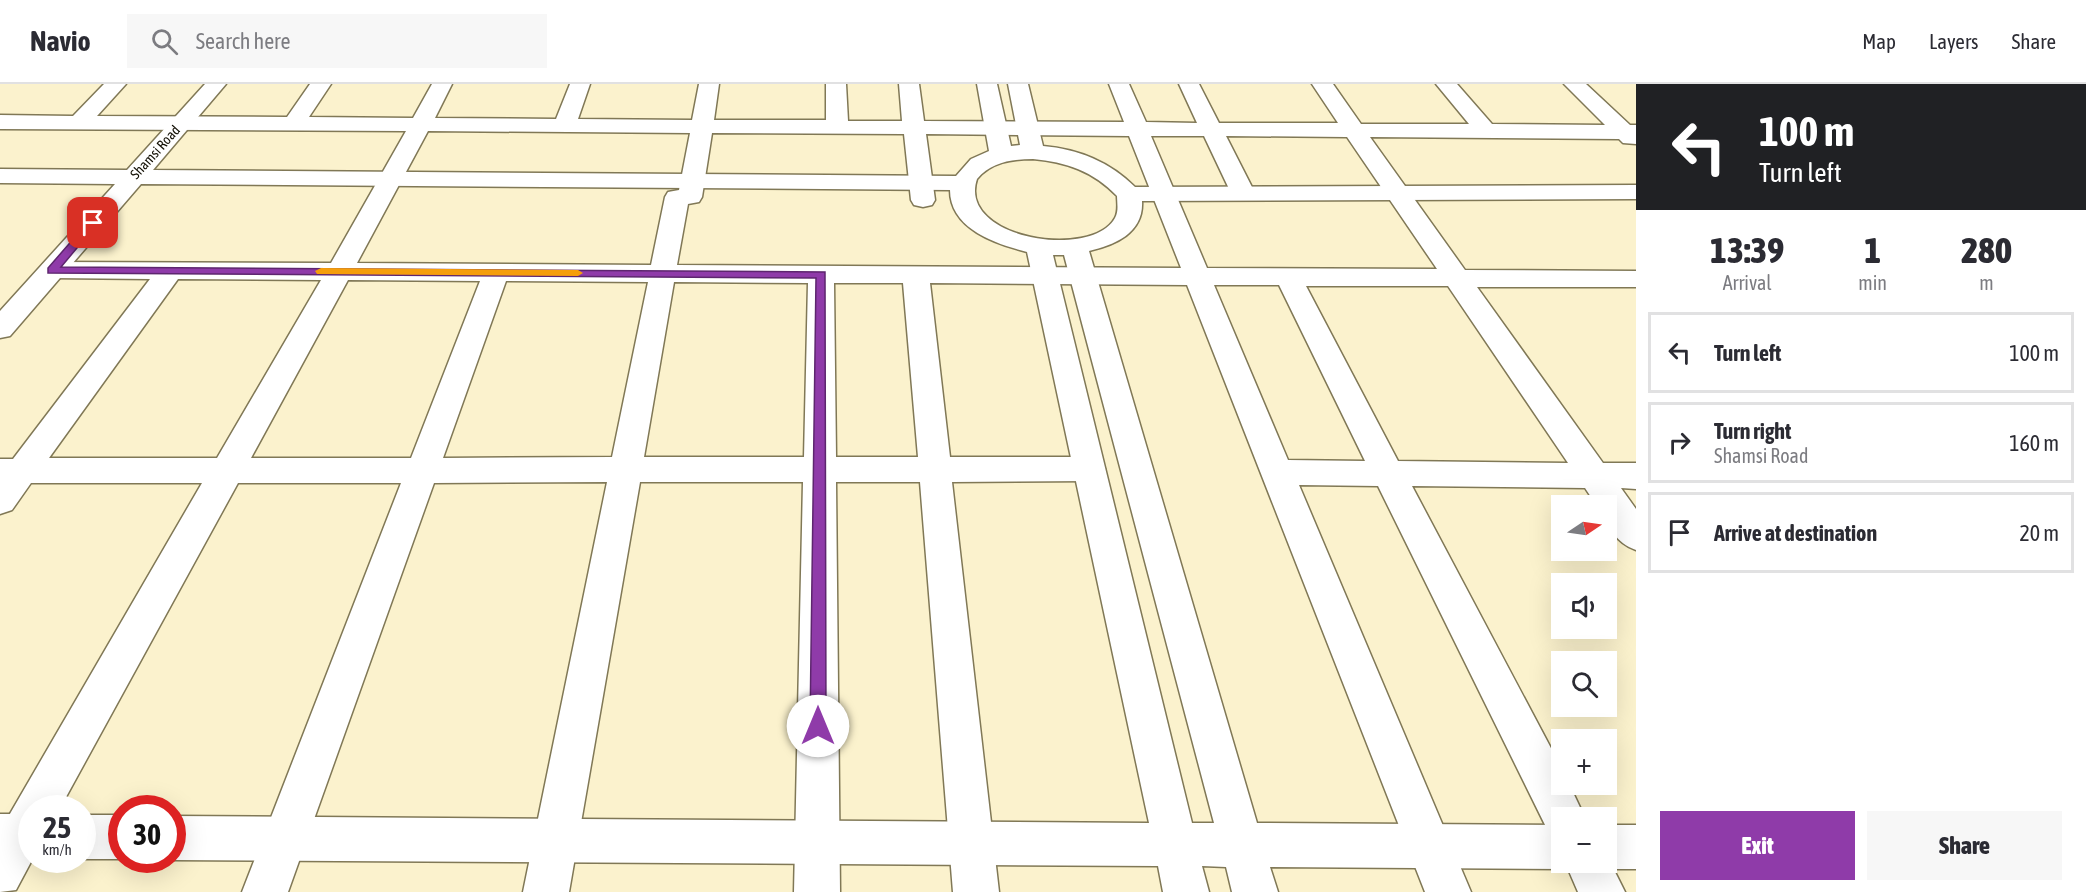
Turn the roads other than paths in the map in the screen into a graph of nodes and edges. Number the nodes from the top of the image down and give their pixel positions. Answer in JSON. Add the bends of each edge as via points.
{"nodes":[{"id":1,"x":116,"y":84,"type":"edge"},
{"id":2,"x":216,"y":84,"type":"edge"},
{"id":3,"x":321,"y":84,"type":"edge"},
{"id":4,"x":442,"y":84,"type":"edge"},
{"id":5,"x":580,"y":84,"type":"edge"},
{"id":6,"x":709,"y":84,"type":"edge"},
{"id":7,"x":836,"y":84,"type":"edge"},
{"id":8,"x":909,"y":84,"type":"edge"},
{"id":9,"x":987,"y":84,"type":"edge"},
{"id":10,"x":1018,"y":84,"type":"edge"},
{"id":11,"x":1119,"y":84,"type":"edge"},
{"id":12,"x":1189,"y":84,"type":"edge"},
{"id":13,"x":1322,"y":84,"type":"edge"},
{"id":14,"x":1446,"y":84,"type":"edge"},
{"id":15,"x":1574,"y":84,"type":"edge"},
{"id":16,"x":0,"y":122,"type":"edge"},
{"id":17,"x":78,"y":123,"type":"junction"},
{"id":18,"x":181,"y":123,"type":"junction"},
{"id":19,"x":292,"y":124,"type":"junction"},
{"id":20,"x":419,"y":124,"type":"junction"},
{"id":21,"x":565,"y":125,"type":"junction"},
{"id":22,"x":702,"y":126,"type":"junction"},
{"id":23,"x":837,"y":127,"type":"junction"},
{"id":24,"x":914,"y":127,"type":"junction"},
{"id":25,"x":995,"y":128,"type":"junction"},
{"id":26,"x":1028,"y":128,"type":"junction"},
{"id":27,"x":1137,"y":129,"type":"junction"},
{"id":28,"x":1211,"y":129,"type":"junction"},
{"id":29,"x":1354,"y":130,"type":"junction"},
{"id":30,"x":1486,"y":131,"type":"junction"},
{"id":31,"x":1632,"y":136,"type":"edge"},
{"id":32,"x":1033,"y":152,"type":"junction"},
{"id":33,"x":1001,"y":155,"type":"junction"},
{"id":34,"x":0,"y":176,"type":"edge"},
{"id":35,"x":127,"y":184,"type":"junction"},
{"id":36,"x":387,"y":186,"type":"junction"},
{"id":37,"x":0,"y":191,"type":"edge"},
{"id":38,"x":922,"y":191,"type":"junction"},
{"id":39,"x":963,"y":191,"type":"junction"},
{"id":40,"x":686,"y":192,"type":"junction"},
{"id":41,"x":1636,"y":192,"type":"edge"},
{"id":42,"x":1243,"y":193,"type":"junction"},
{"id":43,"x":1398,"y":193,"type":"junction"},
{"id":44,"x":1129,"y":194,"type":"junction"},
{"id":45,"x":1162,"y":194,"type":"junction"},
{"id":46,"x":1041,"y":260,"type":"junction"},
{"id":47,"x":1079,"y":261,"type":"junction"},
{"id":48,"x":52,"y":270,"type":"junction"},
{"id":49,"x":170,"y":271,"type":"junction"},
{"id":50,"x":337,"y":271,"type":"junction"},
{"id":51,"x":496,"y":273,"type":"junction"},
{"id":52,"x":664,"y":273,"type":"junction"},
{"id":53,"x":821,"y":274,"type":"junction"},
{"id":54,"x":916,"y":275,"type":"junction"},
{"id":55,"x":1196,"y":276,"type":"junction"},
{"id":56,"x":1288,"y":277,"type":"junction"},
{"id":57,"x":1456,"y":278,"type":"junction"},
{"id":58,"x":1624,"y":279,"type":"edge"},
{"id":59,"x":1636,"y":305,"type":"edge"},
{"id":60,"x":0,"y":329,"type":"edge"},
{"id":61,"x":935,"y":469,"type":"junction"},
{"id":62,"x":1089,"y":469,"type":"junction"},
{"id":63,"x":226,"y":470,"type":"junction"},
{"id":64,"x":422,"y":470,"type":"junction"},
{"id":65,"x":626,"y":470,"type":"junction"},
{"id":66,"x":820,"y":470,"type":"junction"},
{"id":67,"x":11,"y":471,"type":"edge"},
{"id":68,"x":1276,"y":472,"type":"junction"},
{"id":69,"x":1388,"y":473,"type":"junction"},
{"id":70,"x":1594,"y":476,"type":"junction"},
{"id":71,"x":1636,"y":476,"type":"edge"},
{"id":72,"x":0,"y":501,"type":"edge"},
{"id":73,"x":1636,"y":536,"type":"edge"},
{"id":74,"x":42,"y":795,"type":"edge"},
{"id":75,"x":1558,"y":807,"type":"edge"},
{"id":76,"x":186,"y":838,"type":"edge"},
{"id":77,"x":18,"y":839,"type":"edge"},
{"id":78,"x":284,"y":839,"type":"junction"},
{"id":79,"x":555,"y":841,"type":"junction"},
{"id":80,"x":817,"y":843,"type":"junction"},
{"id":81,"x":971,"y":844,"type":"junction"},
{"id":82,"x":1175,"y":844,"type":"junction"},
{"id":83,"x":1241,"y":844,"type":"junction"},
{"id":84,"x":1428,"y":846,"type":"junction"},
{"id":85,"x":1551,"y":847,"type":"edge"},
{"id":86,"x":1617,"y":847,"type":"edge"},
{"id":87,"x":1636,"y":847,"type":"edge"},
{"id":88,"x":1592,"y":873,"type":"edge"},
{"id":89,"x":0,"y":874,"type":"edge"},
{"id":90,"x":265,"y":892,"type":"edge"},
{"id":91,"x":546,"y":892,"type":"edge"},
{"id":92,"x":816,"y":892,"type":"edge"},
{"id":93,"x":976,"y":892,"type":"edge"},
{"id":94,"x":1186,"y":892,"type":"edge"},
{"id":95,"x":1255,"y":892,"type":"edge"},
{"id":96,"x":1448,"y":892,"type":"edge"},
{"id":97,"x":1602,"y":892,"type":"edge"}],
"edges":[{"from":1,"to":17,"type":"street"},
{"from":2,"to":18,"type":"street","name":"Shamsi Road"},
{"from":3,"to":19,"type":"street"},
{"from":4,"to":20,"type":"street"},
{"from":5,"to":21,"type":"street"},
{"from":6,"to":22,"type":"street"},
{"from":7,"to":23,"type":"street"},
{"from":8,"to":24,"type":"street"},
{"from":9,"to":25,"type":"street"},
{"from":10,"to":26,"type":"street"},
{"from":11,"to":27,"type":"street"},
{"from":12,"to":28,"type":"street"},
{"from":13,"to":29,"type":"street"},
{"from":14,"to":30,"type":"street"},
{"from":15,"to":31,"type":"street"},
{"from":16,"to":17,"type":"street"},
{"from":17,"to":18,"type":"street"},
{"from":18,"to":19,"type":"street"},
{"from":18,"to":35,"type":"street","name":"Shamsi Road"},
{"from":19,"to":20,"type":"street"},
{"from":20,"to":21,"type":"street"},
{"from":20,"to":36,"type":"street"},
{"from":21,"to":22,"type":"street"},
{"from":22,"to":23,"type":"street"},
{"from":22,"to":40,"type":"street"},
{"from":23,"to":24,"type":"street"},
{"from":24,"to":25,"type":"street"},
{"from":24,"to":38,"type":"street"},
{"from":25,"to":26,"type":"street"},
{"from":25,"to":33,"type":"street"},
{"from":26,"to":27,"type":"street"},
{"from":26,"to":32,"type":"street"},
{"from":27,"to":28,"type":"street"},
{"from":27,"to":45,"type":"street"},
{"from":28,"to":29,"type":"street"},
{"from":28,"to":42,"type":"street"},
{"from":29,"to":30,"type":"street"},
{"from":29,"to":43,"type":"street"},
{"from":30,"to":31,"type":"street"},
{"from":32,"to":33,"type":"street"},
{"from":32,"to":44,"type":"street","via":[[1080,159],[1103,170]]},
{"from":33,"to":39,"type":"street","via":[[981,163],[968,174]]},
{"from":34,"to":35,"type":"street"},
{"from":35,"to":36,"type":"street"},
{"from":35,"to":37,"type":"street"},
{"from":35,"to":48,"type":"street","name":"Shamsi Road"},
{"from":36,"to":40,"type":"street"},
{"from":36,"to":50,"type":"street"},
{"from":38,"to":39,"type":"street"},
{"from":38,"to":40,"type":"street"},
{"from":39,"to":46,"type":"street","via":[[975,219],[1018,242]]},
{"from":40,"to":52,"type":"street"},
{"from":41,"to":43,"type":"street"},
{"from":42,"to":43,"type":"street"},
{"from":42,"to":45,"type":"street"},
{"from":43,"to":57,"type":"street"},
{"from":44,"to":45,"type":"street"},
{"from":44,"to":47,"type":"street","via":[[1129,216],[1118,230]]},
{"from":45,"to":55,"type":"street"},
{"from":46,"to":47,"type":"street"},
{"from":46,"to":54,"type":"street"},
{"from":46,"to":62,"type":"street"},
{"from":47,"to":55,"type":"street"},
{"from":47,"to":83,"type":"street"},
{"from":48,"to":49,"type":"street"},
{"from":48,"to":60,"type":"street","name":"Shamsi Road"},
{"from":49,"to":50,"type":"street"},
{"from":49,"to":67,"type":"street"},
{"from":50,"to":51,"type":"street"},
{"from":50,"to":63,"type":"street"},
{"from":51,"to":52,"type":"street"},
{"from":51,"to":64,"type":"street"},
{"from":52,"to":53,"type":"street"},
{"from":52,"to":65,"type":"street"},
{"from":53,"to":54,"type":"street"},
{"from":53,"to":66,"type":"street"},
{"from":54,"to":61,"type":"street"},
{"from":55,"to":56,"type":"street"},
{"from":55,"to":68,"type":"street"},
{"from":56,"to":57,"type":"street"},
{"from":56,"to":69,"type":"street"},
{"from":57,"to":58,"type":"street"},
{"from":57,"to":70,"type":"street"},
{"from":58,"to":59,"type":"street"},
{"from":61,"to":62,"type":"street"},
{"from":61,"to":66,"type":"street"},
{"from":61,"to":81,"type":"street"},
{"from":62,"to":82,"type":"street"},
{"from":63,"to":64,"type":"street"},
{"from":63,"to":67,"type":"street"},
{"from":63,"to":74,"type":"street"},
{"from":64,"to":65,"type":"street"},
{"from":64,"to":78,"type":"street"},
{"from":65,"to":66,"type":"street"},
{"from":65,"to":79,"type":"street"},
{"from":66,"to":80,"type":"street"},
{"from":67,"to":72,"type":"street"},
{"from":68,"to":69,"type":"street"},
{"from":68,"to":84,"type":"street"},
{"from":69,"to":70,"type":"street"},
{"from":69,"to":75,"type":"street"},
{"from":70,"to":71,"type":"street"},
{"from":70,"to":73,"type":"street"},
{"from":76,"to":78,"type":"street"},
{"from":77,"to":89,"type":"street"},
{"from":78,"to":79,"type":"street"},
{"from":78,"to":90,"type":"street"},
{"from":79,"to":80,"type":"street"},
{"from":79,"to":91,"type":"street"},
{"from":80,"to":81,"type":"street"},
{"from":80,"to":92,"type":"street"},
{"from":81,"to":82,"type":"street"},
{"from":81,"to":93,"type":"street"},
{"from":82,"to":83,"type":"street"},
{"from":82,"to":94,"type":"street"},
{"from":83,"to":84,"type":"street"},
{"from":83,"to":95,"type":"street"},
{"from":84,"to":85,"type":"street"},
{"from":84,"to":96,"type":"street"},
{"from":86,"to":87,"type":"street"},
{"from":88,"to":97,"type":"street"}]}
